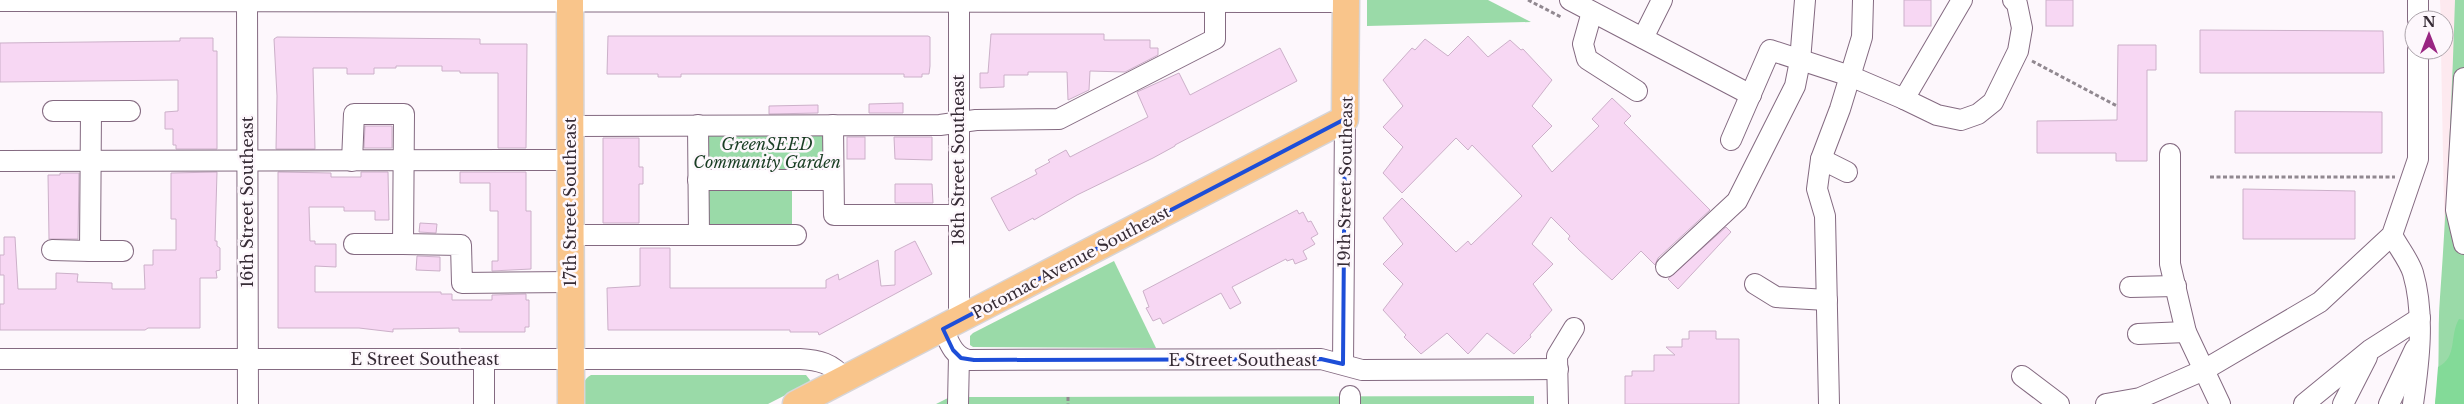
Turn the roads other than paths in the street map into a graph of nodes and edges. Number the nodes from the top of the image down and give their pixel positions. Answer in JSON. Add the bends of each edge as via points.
{"nodes":[{"id":1,"x":247,"y":0,"type":"edge"},
{"id":2,"x":835,"y":0,"type":"edge"},
{"id":3,"x":1570,"y":0,"type":"edge"},
{"id":4,"x":1662,"y":0,"type":"edge"},
{"id":5,"x":1804,"y":0,"type":"edge"},
{"id":6,"x":1863,"y":0,"type":"edge"},
{"id":7,"x":1962,"y":0,"type":"edge"},
{"id":8,"x":2013,"y":0,"type":"edge"},
{"id":9,"x":0,"y":1,"type":"edge"},
{"id":10,"x":570,"y":1,"type":"edge"},
{"id":11,"x":959,"y":1,"type":"edge"},
{"id":12,"x":1161,"y":1,"type":"edge"},
{"id":13,"x":1346,"y":1,"type":"edge"},
{"id":14,"x":1216,"y":2,"type":"junction"},
{"id":15,"x":1592,"y":12,"type":"junction"},
{"id":16,"x":1643,"y":38,"type":"junction"},
{"id":17,"x":2418,"y":60,"type":"edge"},
{"id":18,"x":1800,"y":61,"type":"junction"},
{"id":19,"x":1850,"y":76,"type":"junction"},
{"id":20,"x":2464,"y":78,"type":"edge"},
{"id":21,"x":1638,"y":91,"type":"dead end"},
{"id":22,"x":1751,"y":95,"type":"junction"},
{"id":23,"x":1904,"y":98,"type":"junction"},
{"id":24,"x":53,"y":111,"type":"dead end"},
{"id":25,"x":91,"y":111,"type":"junction"},
{"id":26,"x":130,"y":111,"type":"dead end"},
{"id":27,"x":1346,"y":119,"type":"junction"},
{"id":28,"x":958,"y":122,"type":"junction"},
{"id":29,"x":698,"y":125,"type":"junction"},
{"id":30,"x":833,"y":125,"type":"junction"},
{"id":31,"x":570,"y":126,"type":"junction"},
{"id":32,"x":1730,"y":140,"type":"dead end"},
{"id":33,"x":2170,"y":154,"type":"dead end"},
{"id":34,"x":1821,"y":159,"type":"junction"},
{"id":35,"x":247,"y":160,"type":"junction"},
{"id":36,"x":570,"y":160,"type":"junction"},
{"id":37,"x":0,"y":161,"type":"edge"},
{"id":38,"x":90,"y":161,"type":"junction"},
{"id":39,"x":352,"y":161,"type":"junction"},
{"id":40,"x":404,"y":162,"type":"junction"},
{"id":41,"x":1847,"y":172,"type":"dead end"},
{"id":42,"x":698,"y":180,"type":"junction"},
{"id":43,"x":833,"y":180,"type":"junction"},
{"id":44,"x":958,"y":215,"type":"junction"},
{"id":45,"x":571,"y":235,"type":"junction"},
{"id":46,"x":699,"y":235,"type":"junction"},
{"id":47,"x":796,"y":235,"type":"dead end"},
{"id":48,"x":2392,"y":235,"type":"junction"},
{"id":49,"x":354,"y":244,"type":"dead end"},
{"id":50,"x":403,"y":244,"type":"junction"},
{"id":51,"x":2464,"y":244,"type":"edge"},
{"id":52,"x":52,"y":250,"type":"dead end"},
{"id":53,"x":90,"y":251,"type":"junction"},
{"id":54,"x":123,"y":251,"type":"dead end"},
{"id":55,"x":1666,"y":267,"type":"dead end"},
{"id":56,"x":571,"y":282,"type":"junction"},
{"id":57,"x":1755,"y":284,"type":"dead end"},
{"id":58,"x":2176,"y":286,"type":"junction"},
{"id":59,"x":2130,"y":288,"type":"dead end"},
{"id":60,"x":1827,"y":300,"type":"junction"},
{"id":61,"x":2420,"y":318,"type":"junction"},
{"id":62,"x":951,"y":325,"type":"junction"},
{"id":63,"x":1574,"y":328,"type":"dead end"},
{"id":64,"x":2186,"y":332,"type":"junction"},
{"id":65,"x":2138,"y":334,"type":"dead end"},
{"id":66,"x":2419,"y":340,"type":"junction"},
{"id":67,"x":2370,"y":350,"type":"junction"},
{"id":68,"x":959,"y":356,"type":"junction"},
{"id":69,"x":0,"y":359,"type":"edge"},
{"id":70,"x":248,"y":359,"type":"junction"},
{"id":71,"x":484,"y":359,"type":"junction"},
{"id":72,"x":571,"y":359,"type":"junction"},
{"id":73,"x":1343,"y":364,"type":"junction"},
{"id":74,"x":1558,"y":369,"type":"junction"},
{"id":75,"x":2204,"y":370,"type":"junction"},
{"id":76,"x":2022,"y":376,"type":"dead end"},
{"id":77,"x":844,"y":379,"type":"junction"},
{"id":78,"x":248,"y":404,"type":"edge"},
{"id":79,"x":484,"y":404,"type":"edge"},
{"id":80,"x":571,"y":404,"type":"edge"},
{"id":81,"x":796,"y":404,"type":"edge"},
{"id":82,"x":958,"y":404,"type":"edge"},
{"id":83,"x":1558,"y":404,"type":"edge"},
{"id":84,"x":1830,"y":404,"type":"edge"},
{"id":85,"x":2059,"y":404,"type":"edge"},
{"id":86,"x":2106,"y":404,"type":"edge"},
{"id":87,"x":2220,"y":404,"type":"edge"},
{"id":88,"x":2304,"y":404,"type":"edge"},
{"id":89,"x":2344,"y":404,"type":"edge"},
{"id":90,"x":2389,"y":404,"type":"edge"},
{"id":91,"x":2413,"y":404,"type":"edge"}],
"edges":[{"from":1,"to":9,"type":"street"},
{"from":1,"to":10,"type":"street"},
{"from":1,"to":35,"type":"street","name":"16th Street Southeast"},
{"from":2,"to":10,"type":"street"},
{"from":2,"to":11,"type":"street"},
{"from":3,"to":15,"type":"street"},
{"from":4,"to":16,"type":"street"},
{"from":5,"to":18,"type":"street"},
{"from":6,"to":19,"type":"street","via":[[1862,37]]},
{"from":7,"to":23,"type":"street"},
{"from":8,"to":23,"type":"street","via":[[2017,4],[2022,28],[2018,51],[1993,102],[1978,114],[1961,120],[1937,115]]},
{"from":10,"to":31,"type":"main road","name":"17th Street Southeast"},
{"from":11,"to":12,"type":"street"},
{"from":11,"to":28,"type":"street","name":"18th Street Southeast"},
{"from":12,"to":14,"type":"street"},
{"from":13,"to":14,"type":"street"},
{"from":13,"to":27,"type":"main road","name":"19th Street Southeast"},
{"from":14,"to":28,"type":"street","via":[[1215,39],[1059,119]]},
{"from":15,"to":16,"type":"street"},
{"from":15,"to":21,"type":"street","via":[[1584,40],[1585,55],[1595,65]]},
{"from":16,"to":22,"type":"street"},
{"from":17,"to":48,"type":"street","via":[[2418,159]]},
{"from":18,"to":19,"type":"street"},
{"from":18,"to":22,"type":"street","via":[[1770,50]]},
{"from":18,"to":55,"type":"street","via":[[1795,86],[1736,201]]},
{"from":19,"to":23,"type":"street"},
{"from":19,"to":34,"type":"street"},
{"from":20,"to":51,"type":"street","via":[[2456,210]]},
{"from":22,"to":32,"type":"street"},
{"from":24,"to":25,"type":"street"},
{"from":25,"to":26,"type":"street"},
{"from":25,"to":38,"type":"street"},
{"from":27,"to":62,"type":"main road","name":"Potomac Avenue Southeast"},
{"from":27,"to":73,"type":"street","name":"19th Street Southeast"},
{"from":28,"to":30,"type":"street","via":[[940,125]]},
{"from":28,"to":44,"type":"street","name":"18th Street Southeast"},
{"from":29,"to":30,"type":"street"},
{"from":29,"to":31,"type":"street"},
{"from":29,"to":42,"type":"street"},
{"from":30,"to":43,"type":"street"},
{"from":31,"to":36,"type":"main road","name":"17th Street Southeast"},
{"from":33,"to":58,"type":"street","via":[[2170,264]]},
{"from":34,"to":41,"type":"street"},
{"from":34,"to":60,"type":"street","via":[[1817,189],[1825,216],[1834,281]]},
{"from":35,"to":38,"type":"street"},
{"from":35,"to":39,"type":"street"},
{"from":35,"to":70,"type":"street","name":"16th Street Southeast"},
{"from":36,"to":40,"type":"street"},
{"from":36,"to":45,"type":"main road","name":"17th Street Southeast"},
{"from":37,"to":38,"type":"street"},
{"from":38,"to":53,"type":"street"},
{"from":39,"to":40,"type":"street"},
{"from":39,"to":40,"type":"street","via":[[354,114],[404,114]]},
{"from":40,"to":50,"type":"street"},
{"from":42,"to":43,"type":"street"},
{"from":42,"to":46,"type":"street"},
{"from":43,"to":44,"type":"street","via":[[834,214]]},
{"from":44,"to":62,"type":"street","name":"18th Street Southeast"},
{"from":45,"to":46,"type":"street"},
{"from":45,"to":56,"type":"main road","name":"17th Street Southeast"},
{"from":46,"to":47,"type":"street"},
{"from":48,"to":61,"type":"street","via":[[2413,271]]},
{"from":48,"to":75,"type":"street","via":[[2320,302]]},
{"from":49,"to":50,"type":"street"},
{"from":50,"to":56,"type":"street","via":[[461,245],[462,283]]},
{"from":52,"to":53,"type":"street"},
{"from":53,"to":54,"type":"street"},
{"from":56,"to":72,"type":"main road","name":"17th Street Southeast"},
{"from":57,"to":60,"type":"street","via":[[1776,297]]},
{"from":58,"to":59,"type":"street"},
{"from":58,"to":64,"type":"street"},
{"from":60,"to":84,"type":"street"},
{"from":61,"to":66,"type":"street"},
{"from":61,"to":67,"type":"street"},
{"from":62,"to":68,"type":"street"},
{"from":62,"to":77,"type":"main road","name":"Potomac Avenue Southeast"},
{"from":63,"to":74,"type":"street","via":[[1557,356]]},
{"from":64,"to":65,"type":"street"},
{"from":64,"to":75,"type":"street"},
{"from":66,"to":90,"type":"street"},
{"from":66,"to":91,"type":"street"},
{"from":67,"to":88,"type":"street"},
{"from":67,"to":89,"type":"street"},
{"from":68,"to":73,"type":"street","name":"E Street Southeast","via":[[974,360],[1321,359]]},
{"from":68,"to":82,"type":"street"},
{"from":69,"to":70,"type":"street","name":"E Street Southeast"},
{"from":70,"to":71,"type":"street","name":"E Street Southeast"},
{"from":70,"to":78,"type":"street","name":"16th Street Southeast"},
{"from":71,"to":72,"type":"street","name":"E Street Southeast"},
{"from":71,"to":79,"type":"street"},
{"from":72,"to":77,"type":"street","name":"E Street Southeast","via":[[810,360],[832,366]]},
{"from":72,"to":80,"type":"main road","name":"17th Street Southeast"},
{"from":73,"to":74,"type":"street","name":"E Street Southeast","via":[[1362,370]]},
{"from":74,"to":83,"type":"street"},
{"from":75,"to":86,"type":"street","via":[[2140,398]]},
{"from":75,"to":87,"type":"street"},
{"from":76,"to":85,"type":"street"},
{"from":77,"to":81,"type":"main road","name":"Potomac Avenue Southeast"}]}
